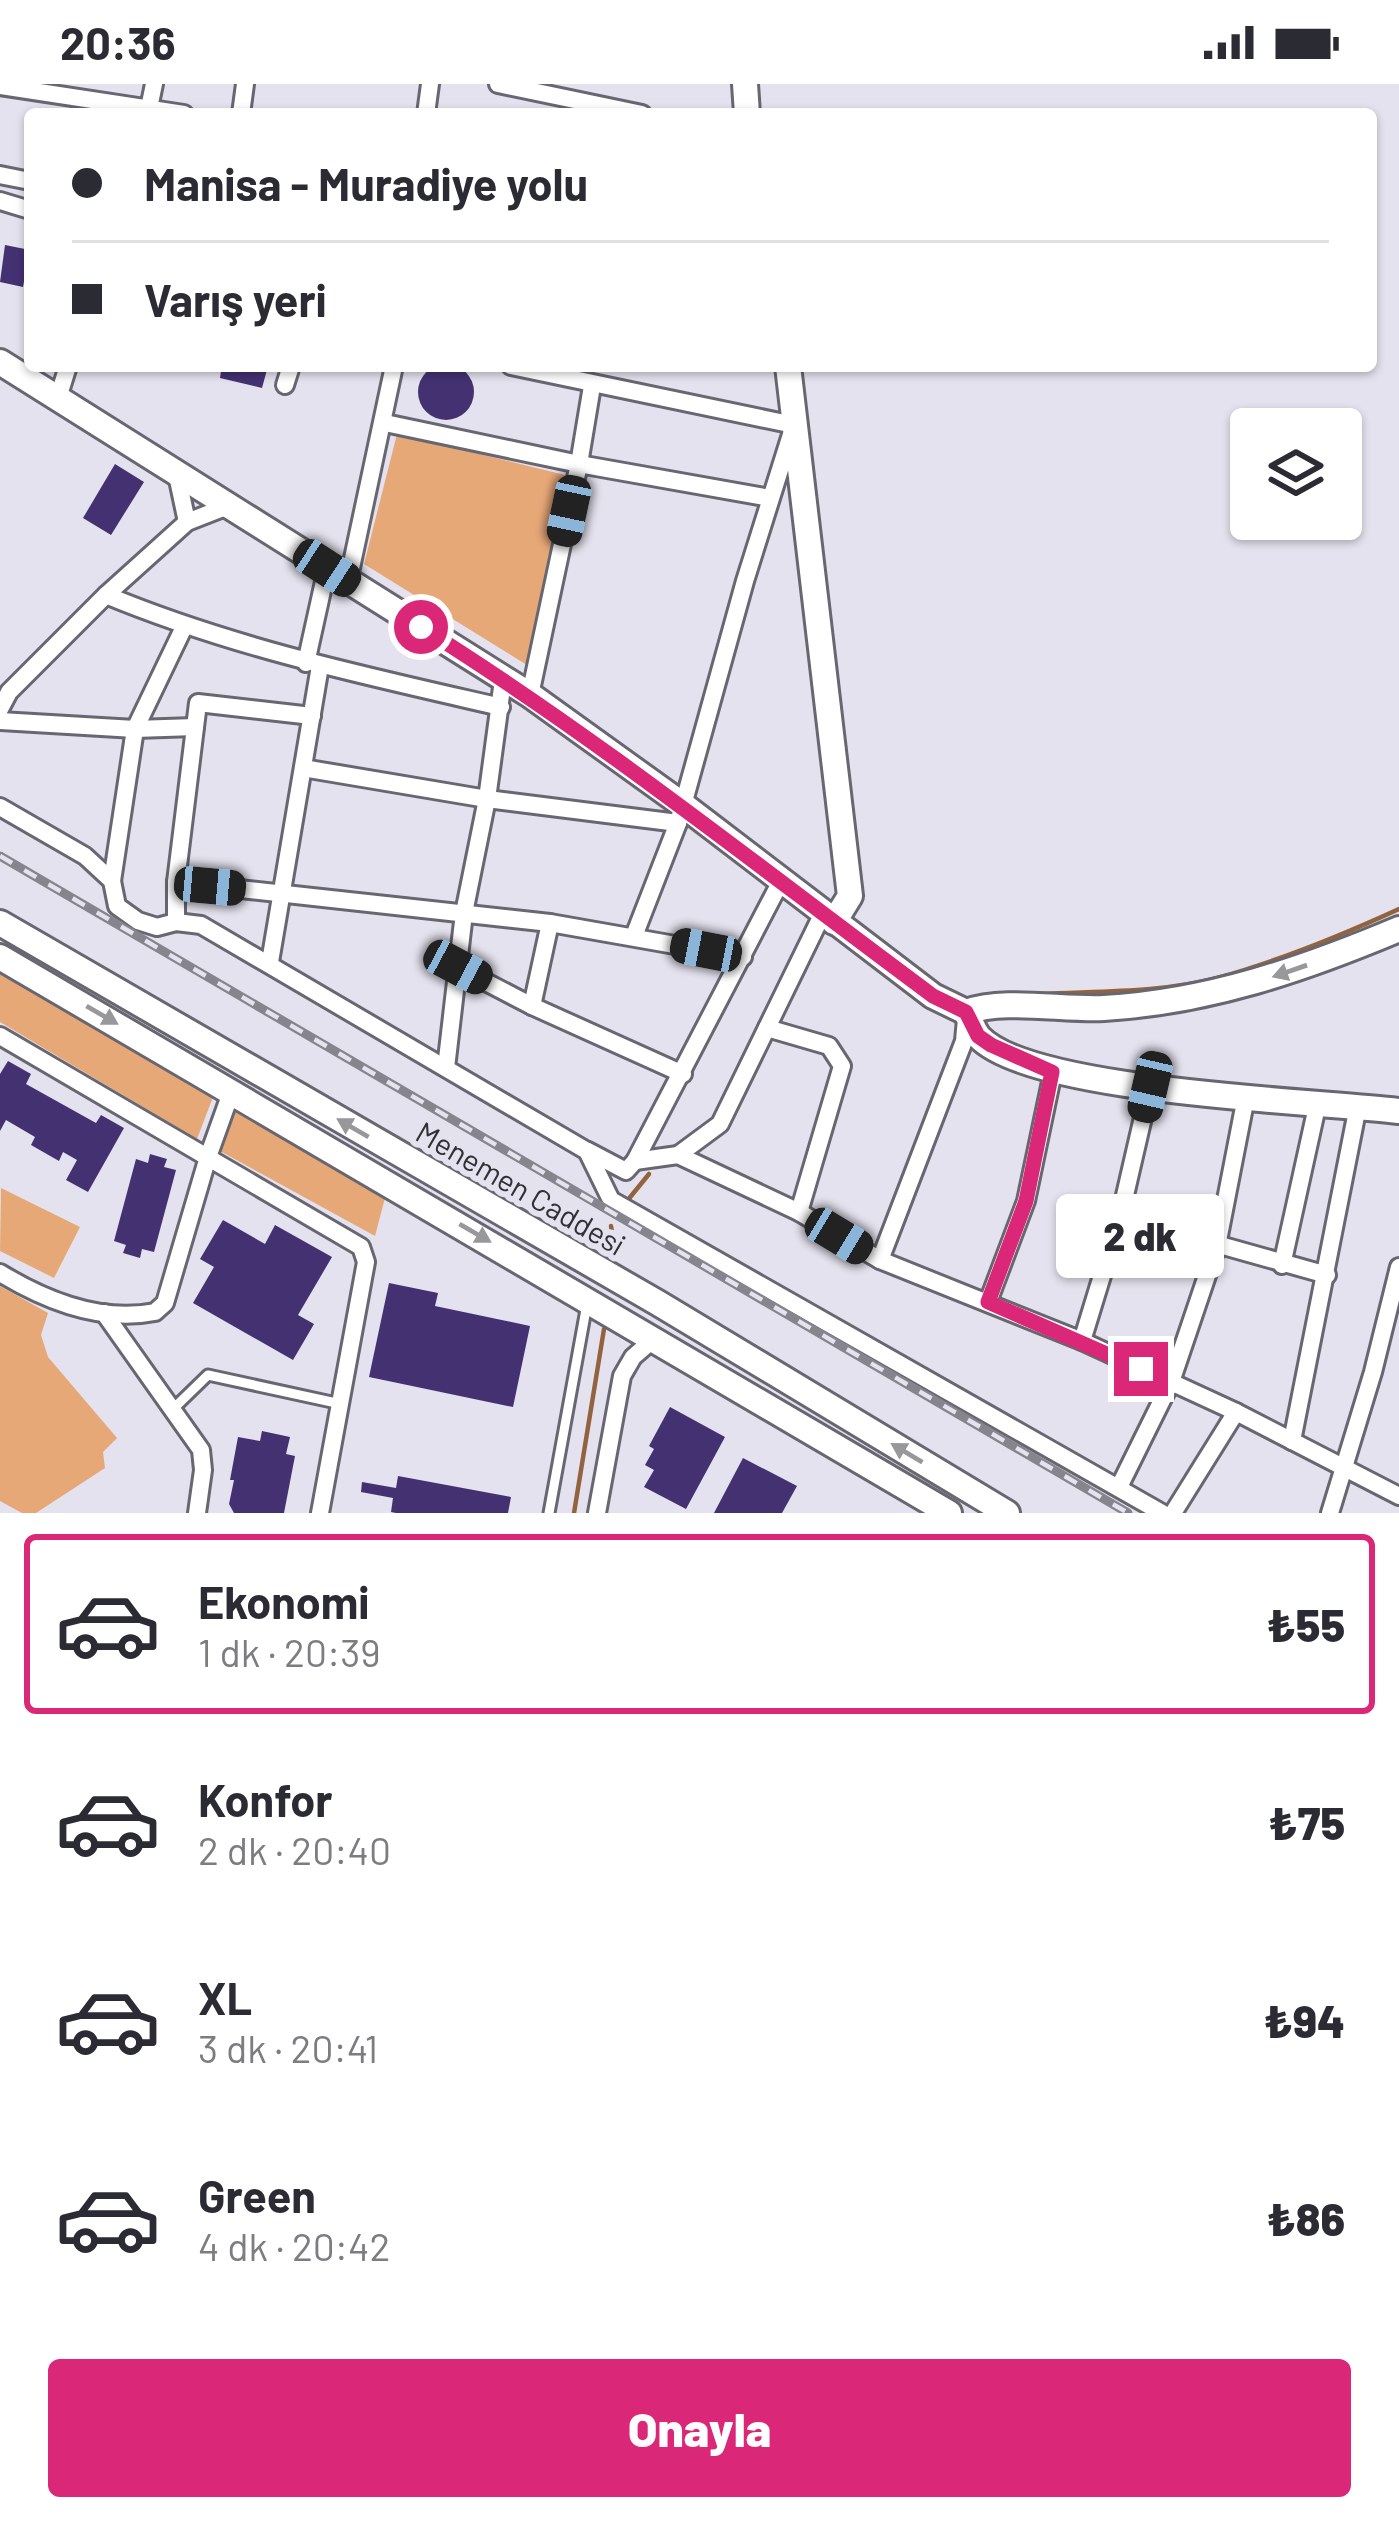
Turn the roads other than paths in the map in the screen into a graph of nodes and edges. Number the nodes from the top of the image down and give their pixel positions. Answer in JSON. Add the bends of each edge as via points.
{"nodes":[{"id":1,"x":498,"y":84,"type":"edge"},
{"id":2,"x":0,"y":86,"type":"edge"},
{"id":3,"x":137,"y":108,"type":"edge"},
{"id":4,"x":613,"y":108,"type":"edge"},
{"id":5,"x":0,"y":362,"type":"edge"},
{"id":6,"x":66,"y":372,"type":"edge"},
{"id":7,"x":289,"y":372,"type":"edge"},
{"id":8,"x":393,"y":372,"type":"edge"},
{"id":9,"x":535,"y":372,"type":"edge"},
{"id":10,"x":789,"y":372,"type":"edge"},
{"id":11,"x":285,"y":386,"type":"dead end"},
{"id":12,"x":592,"y":386,"type":"junction"},
{"id":13,"x":58,"y":398,"type":"junction"},
{"id":14,"x":385,"y":423,"type":"junction"},
{"id":15,"x":794,"y":425,"type":"junction"},
{"id":16,"x":579,"y":464,"type":"junction"},
{"id":17,"x":177,"y":475,"type":"junction"},
{"id":18,"x":770,"y":498,"type":"junction"},
{"id":19,"x":228,"y":506,"type":"junction"},
{"id":20,"x":187,"y":522,"type":"junction"},
{"id":21,"x":327,"y":568,"type":"junction"},
{"id":22,"x":349,"y":582,"type":"junction"},
{"id":23,"x":106,"y":595,"type":"junction"},
{"id":24,"x":184,"y":627,"type":"junction"},
{"id":25,"x":313,"y":664,"type":"junction"},
{"id":26,"x":503,"y":680,"type":"junction"},
{"id":27,"x":530,"y":695,"type":"junction"},
{"id":28,"x":500,"y":707,"type":"junction"},
{"id":29,"x":0,"y":709,"type":"edge"},
{"id":30,"x":312,"y":716,"type":"junction"},
{"id":31,"x":0,"y":721,"type":"edge"},
{"id":32,"x":195,"y":727,"type":"junction"},
{"id":33,"x":135,"y":729,"type":"junction"},
{"id":34,"x":303,"y":768,"type":"junction"},
{"id":35,"x":487,"y":799,"type":"junction"},
{"id":36,"x":0,"y":807,"type":"edge"},
{"id":37,"x":680,"y":814,"type":"junction"},
{"id":38,"x":112,"y":880,"type":"junction"},
{"id":39,"x":781,"y":881,"type":"junction"},
{"id":40,"x":176,"y":883,"type":"junction"},
{"id":41,"x":280,"y":892,"type":"junction"},
{"id":42,"x":464,"y":914,"type":"junction"},
{"id":43,"x":828,"y":918,"type":"junction"},
{"id":44,"x":176,"y":922,"type":"junction"},
{"id":45,"x":550,"y":922,"type":"junction"},
{"id":46,"x":0,"y":923,"type":"edge"},
{"id":47,"x":1399,"y":928,"type":"edge"},
{"id":48,"x":634,"y":936,"type":"junction"},
{"id":49,"x":0,"y":957,"type":"edge"},
{"id":50,"x":743,"y":957,"type":"junction"},
{"id":51,"x":270,"y":962,"type":"junction"},
{"id":52,"x":458,"y":967,"type":"junction"},
{"id":53,"x":532,"y":1006,"type":"junction"},
{"id":54,"x":966,"y":1012,"type":"junction"},
{"id":55,"x":767,"y":1028,"type":"junction"},
{"id":56,"x":0,"y":1036,"type":"edge"},
{"id":57,"x":446,"y":1068,"type":"junction"},
{"id":58,"x":1052,"y":1072,"type":"junction"},
{"id":59,"x":682,"y":1074,"type":"junction"},
{"id":60,"x":1150,"y":1087,"type":"junction"},
{"id":61,"x":232,"y":1090,"type":"junction"},
{"id":62,"x":1246,"y":1097,"type":"junction"},
{"id":63,"x":1318,"y":1102,"type":"junction"},
{"id":64,"x":1358,"y":1106,"type":"junction"},
{"id":65,"x":1399,"y":1111,"type":"edge"},
{"id":66,"x":587,"y":1151,"type":"junction"},
{"id":67,"x":678,"y":1155,"type":"junction"},
{"id":68,"x":208,"y":1156,"type":"junction"},
{"id":69,"x":631,"y":1166,"type":"junction"},
{"id":70,"x":611,"y":1200,"type":"junction"},
{"id":71,"x":800,"y":1212,"type":"junction"},
{"id":72,"x":1120,"y":1217,"type":"junction"},
{"id":73,"x":1217,"y":1246,"type":"junction"},
{"id":74,"x":880,"y":1260,"type":"junction"},
{"id":75,"x":1282,"y":1265,"type":"junction"},
{"id":76,"x":1399,"y":1267,"type":"edge"},
{"id":77,"x":0,"y":1273,"type":"edge"},
{"id":78,"x":1328,"y":1275,"type":"junction"},
{"id":79,"x":588,"y":1299,"type":"junction"},
{"id":80,"x":988,"y":1302,"type":"junction"},
{"id":81,"x":104,"y":1312,"type":"junction"},
{"id":82,"x":655,"y":1338,"type":"junction"},
{"id":83,"x":1082,"y":1341,"type":"junction"},
{"id":84,"x":1171,"y":1382,"type":"junction"},
{"id":85,"x":341,"y":1404,"type":"junction"},
{"id":86,"x":173,"y":1409,"type":"junction"},
{"id":87,"x":1236,"y":1412,"type":"junction"},
{"id":88,"x":1292,"y":1442,"type":"junction"},
{"id":89,"x":1344,"y":1470,"type":"junction"},
{"id":90,"x":1119,"y":1487,"type":"junction"},
{"id":91,"x":1399,"y":1496,"type":"edge"},
{"id":92,"x":197,"y":1513,"type":"edge"},
{"id":93,"x":320,"y":1513,"type":"edge"},
{"id":94,"x":549,"y":1513,"type":"edge"},
{"id":95,"x":597,"y":1513,"type":"edge"},
{"id":96,"x":949,"y":1513,"type":"edge"},
{"id":97,"x":1007,"y":1513,"type":"edge"},
{"id":98,"x":1162,"y":1513,"type":"edge"},
{"id":99,"x":1173,"y":1513,"type":"edge"},
{"id":100,"x":1330,"y":1513,"type":"edge"}],
"edges":[{"from":1,"to":4,"type":"street"},
{"from":2,"to":3,"type":"street"},
{"from":5,"to":13,"type":"main road"},
{"from":6,"to":13,"type":"street"},
{"from":7,"to":11,"type":"street"},
{"from":8,"to":14,"type":"street"},
{"from":9,"to":12,"type":"street"},
{"from":10,"to":15,"type":"main road"},
{"from":12,"to":15,"type":"street"},
{"from":12,"to":16,"type":"street"},
{"from":13,"to":17,"type":"main road"},
{"from":14,"to":16,"type":"street"},
{"from":14,"to":22,"type":"street"},
{"from":15,"to":18,"type":"street"},
{"from":15,"to":43,"type":"main road","via":[[850,896]]},
{"from":16,"to":18,"type":"street"},
{"from":16,"to":27,"type":"street"},
{"from":17,"to":19,"type":"main road"},
{"from":17,"to":20,"type":"street"},
{"from":18,"to":37,"type":"street"},
{"from":19,"to":20,"type":"street"},
{"from":19,"to":21,"type":"main road"},
{"from":20,"to":23,"type":"street"},
{"from":21,"to":22,"type":"main road"},
{"from":21,"to":25,"type":"street"},
{"from":22,"to":26,"type":"main road"},
{"from":23,"to":24,"type":"street"},
{"from":23,"to":29,"type":"street"},
{"from":24,"to":25,"type":"street"},
{"from":24,"to":33,"type":"street"},
{"from":25,"to":28,"type":"street"},
{"from":25,"to":30,"type":"street"},
{"from":26,"to":27,"type":"main road"},
{"from":26,"to":28,"type":"street"},
{"from":27,"to":37,"type":"main road"},
{"from":28,"to":35,"type":"street"},
{"from":30,"to":32,"type":"street","via":[[198,703]]},
{"from":30,"to":34,"type":"street"},
{"from":31,"to":33,"type":"street"},
{"from":32,"to":33,"type":"street"},
{"from":32,"to":40,"type":"street"},
{"from":33,"to":38,"type":"street"},
{"from":34,"to":35,"type":"street"},
{"from":34,"to":41,"type":"street"},
{"from":35,"to":37,"type":"street"},
{"from":35,"to":42,"type":"street"},
{"from":36,"to":38,"type":"street"},
{"from":37,"to":39,"type":"main road"},
{"from":37,"to":48,"type":"street"},
{"from":38,"to":44,"type":"street","via":[[117,906],[138,921]]},
{"from":39,"to":43,"type":"main road"},
{"from":39,"to":50,"type":"street"},
{"from":40,"to":41,"type":"street"},
{"from":40,"to":44,"type":"street"},
{"from":41,"to":42,"type":"street"},
{"from":41,"to":51,"type":"street"},
{"from":42,"to":45,"type":"street"},
{"from":42,"to":52,"type":"street"},
{"from":43,"to":54,"type":"main road"},
{"from":43,"to":55,"type":"street"},
{"from":44,"to":51,"type":"street","via":[[201,925]]},
{"from":45,"to":48,"type":"street"},
{"from":45,"to":53,"type":"street"},
{"from":97,"to":46,"type":"main road","name":"Menemen Caddesi","one_way":true},
{"from":47,"to":54,"type":"main road","one_way":true,"via":[[1187,1000],[1103,1008],[986,1004]]},
{"from":48,"to":50,"type":"street"},
{"from":49,"to":61,"type":"main road","name":"Menemen Caddesi","one_way":true},
{"from":50,"to":59,"type":"street"},
{"from":51,"to":57,"type":"street"},
{"from":52,"to":53,"type":"street"},
{"from":52,"to":57,"type":"street"},
{"from":53,"to":59,"type":"street"},
{"from":54,"to":58,"type":"main road","via":[[978,1036]]},
{"from":54,"to":74,"type":"street","via":[[964,1041]]},
{"from":55,"to":67,"type":"street","via":[[721,1124]]},
{"from":55,"to":71,"type":"street","via":[[829,1046],[842,1066]]},
{"from":56,"to":68,"type":"street"},
{"from":57,"to":66,"type":"street"},
{"from":58,"to":60,"type":"main road"},
{"from":58,"to":80,"type":"street","via":[[1026,1201]]},
{"from":59,"to":69,"type":"street"},
{"from":60,"to":62,"type":"main road"},
{"from":60,"to":72,"type":"street"},
{"from":61,"to":68,"type":"street"},
{"from":61,"to":79,"type":"main road","name":"Menemen Caddesi","one_way":true},
{"from":62,"to":63,"type":"main road"},
{"from":62,"to":73,"type":"street"},
{"from":63,"to":64,"type":"main road"},
{"from":63,"to":75,"type":"street"},
{"from":64,"to":65,"type":"main road"},
{"from":64,"to":78,"type":"street"},
{"from":66,"to":69,"type":"street"},
{"from":66,"to":70,"type":"street"},
{"from":67,"to":69,"type":"street"},
{"from":67,"to":71,"type":"street"},
{"from":68,"to":81,"type":"street","via":[[165,1303],[144,1314]]},
{"from":68,"to":85,"type":"street","via":[[365,1254]]},
{"from":69,"to":70,"type":"street"},
{"from":70,"to":90,"type":"street"},
{"from":71,"to":74,"type":"street"},
{"from":72,"to":73,"type":"street"},
{"from":72,"to":83,"type":"street"},
{"from":73,"to":75,"type":"street"},
{"from":73,"to":84,"type":"street"},
{"from":74,"to":80,"type":"street"},
{"from":75,"to":78,"type":"street"},
{"from":76,"to":89,"type":"street"},
{"from":77,"to":81,"type":"street","via":[[39,1297]]},
{"from":78,"to":88,"type":"street"},
{"from":79,"to":82,"type":"main road","name":"Menemen Caddesi"},
{"from":79,"to":94,"type":"lane"},
{"from":80,"to":83,"type":"street"},
{"from":81,"to":86,"type":"street"},
{"from":82,"to":95,"type":"street","via":[[622,1376]]},
{"from":82,"to":96,"type":"main road","name":"Menemen Caddesi"},
{"from":83,"to":84,"type":"street"},
{"from":84,"to":87,"type":"street"},
{"from":84,"to":90,"type":"street"},
{"from":85,"to":86,"type":"lane","via":[[208,1376]]},
{"from":85,"to":93,"type":"street"},
{"from":86,"to":92,"type":"street","via":[[201,1450]]},
{"from":87,"to":88,"type":"street"},
{"from":87,"to":99,"type":"street"},
{"from":88,"to":89,"type":"street"},
{"from":89,"to":91,"type":"street"},
{"from":89,"to":100,"type":"street"},
{"from":90,"to":98,"type":"street"}]}
